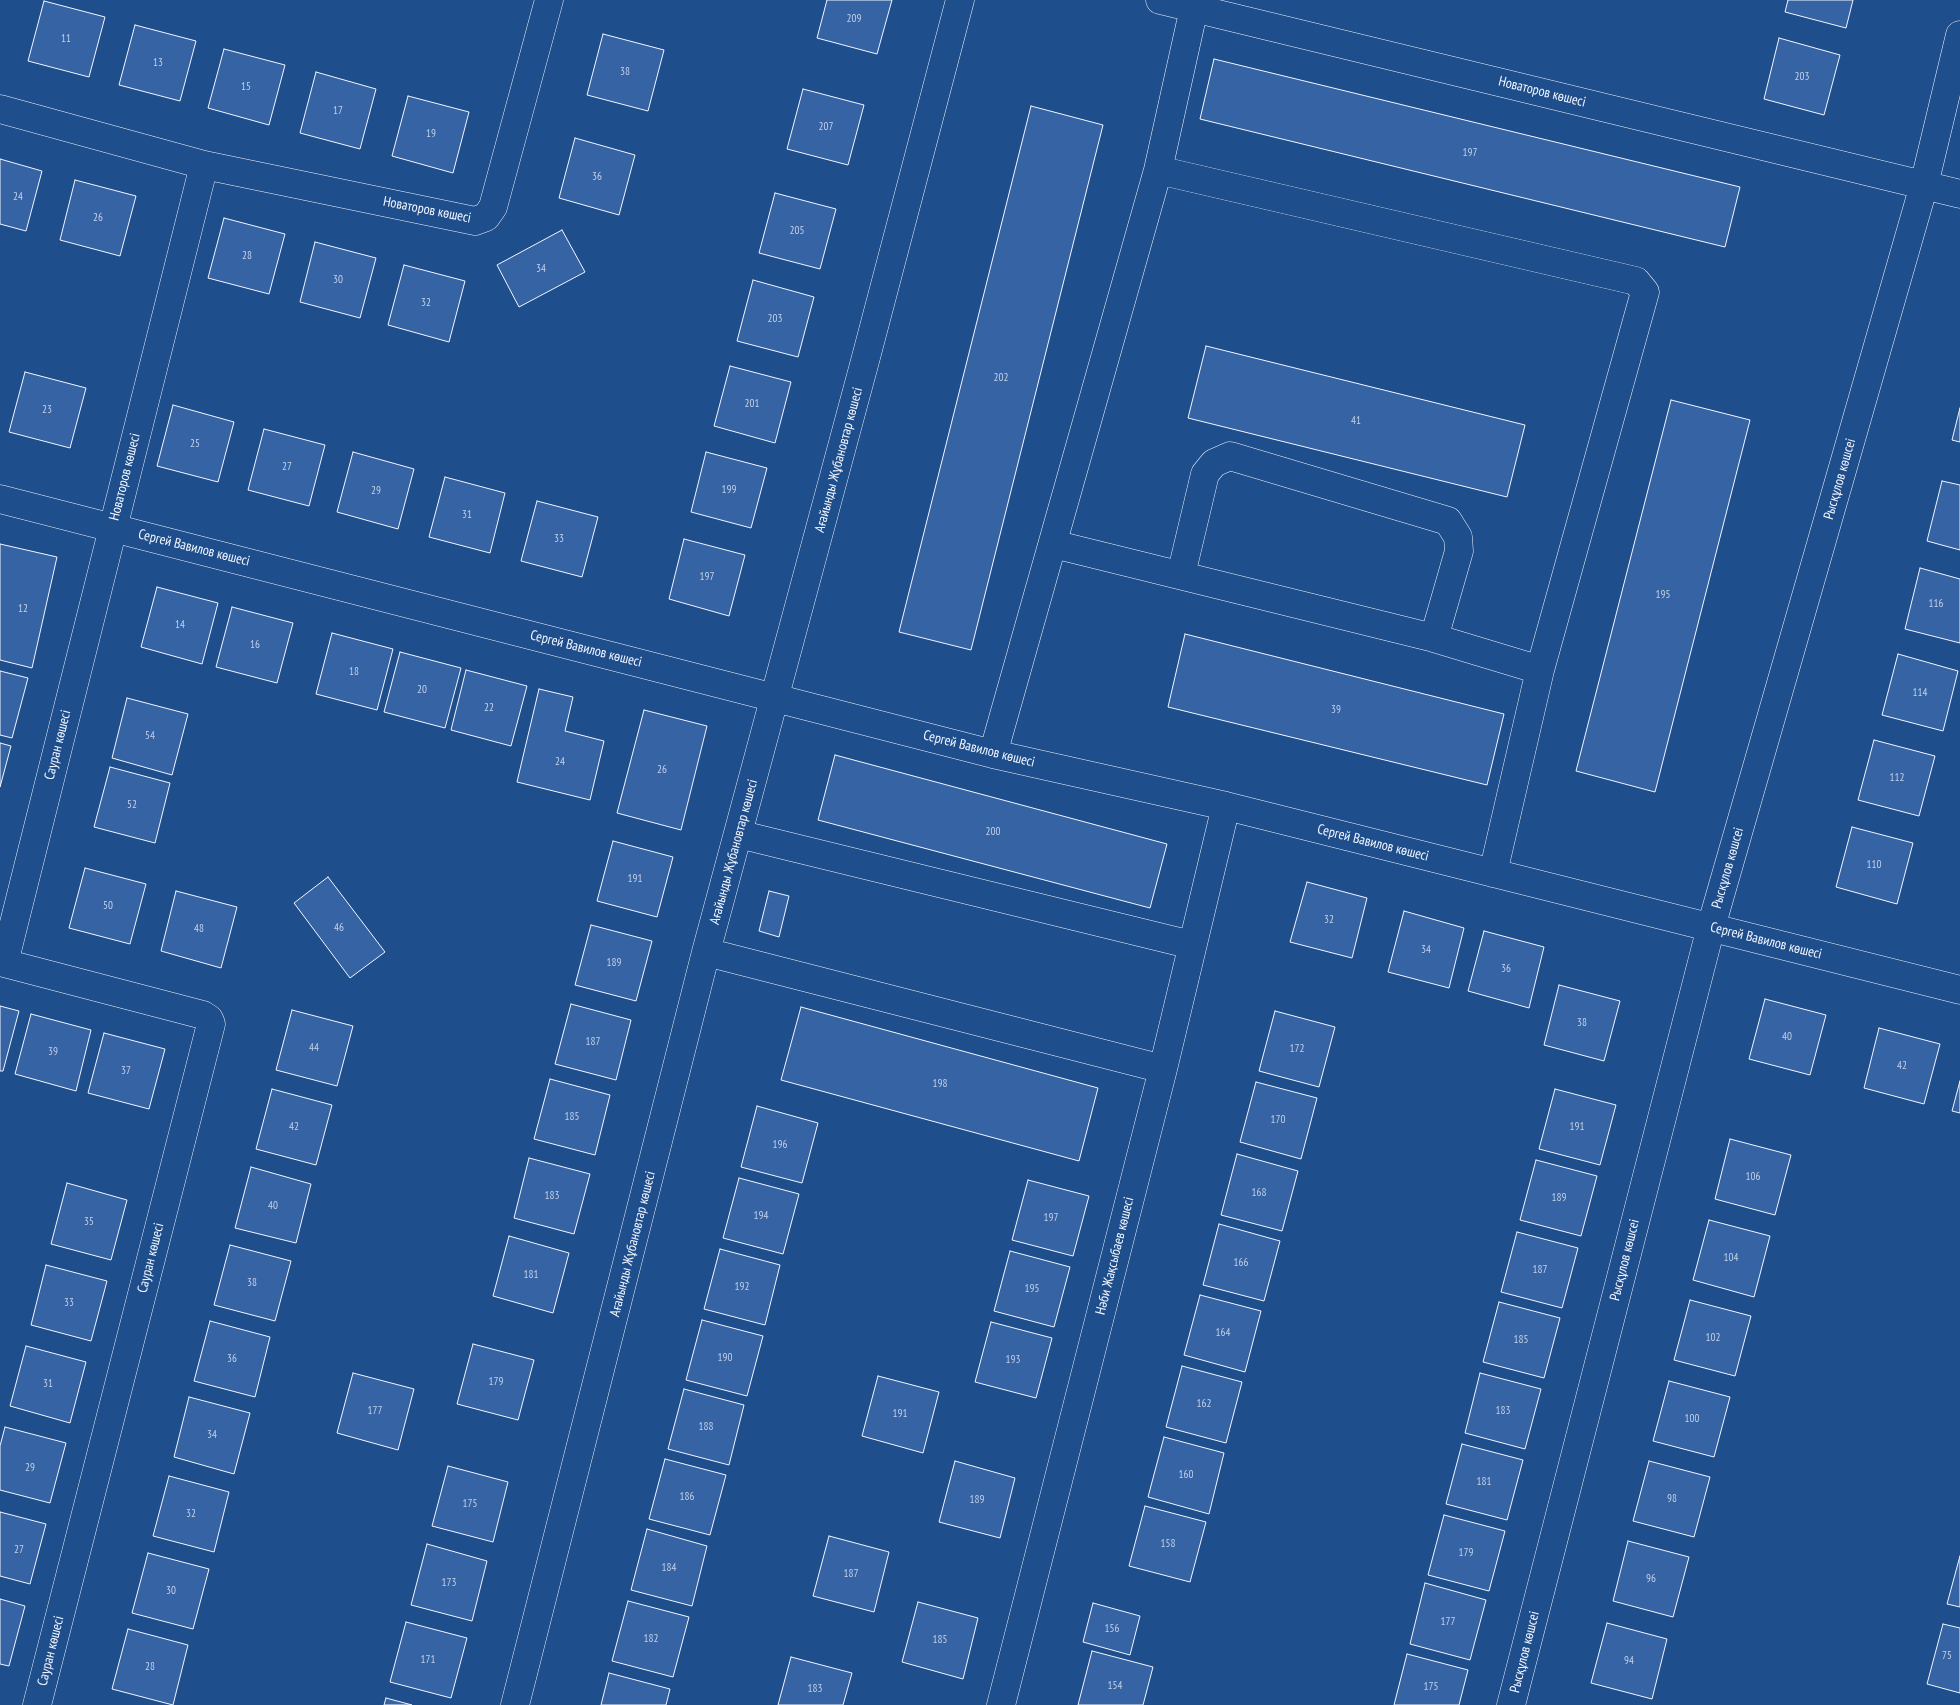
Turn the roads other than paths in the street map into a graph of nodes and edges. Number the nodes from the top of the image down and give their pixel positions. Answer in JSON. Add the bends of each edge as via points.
{"nodes":[{"id":1,"x":549,"y":0,"type":"edge"},
{"id":2,"x":960,"y":0,"type":"edge"},
{"id":3,"x":1160,"y":0,"type":"edge"},
{"id":4,"x":1194,"y":8,"type":"junction"},
{"id":5,"x":1960,"y":35,"type":"edge"},
{"id":6,"x":0,"y":109,"type":"edge"},
{"id":7,"x":204,"y":165,"type":"junction"},
{"id":8,"x":1158,"y":170,"type":"junction"},
{"id":9,"x":1924,"y":185,"type":"junction"},
{"id":10,"x":1960,"y":194,"type":"edge"},
{"id":11,"x":0,"y":499,"type":"edge"},
{"id":12,"x":113,"y":527,"type":"junction"},
{"id":13,"x":1053,"y":544,"type":"junction"},
{"id":14,"x":1181,"y":575,"type":"junction"},
{"id":15,"x":1434,"y":638,"type":"junction"},
{"id":16,"x":1540,"y":670,"type":"junction"},
{"id":17,"x":776,"y":697,"type":"junction"},
{"id":18,"x":994,"y":754,"type":"junction"},
{"id":19,"x":1226,"y":806,"type":"junction"},
{"id":20,"x":738,"y":834,"type":"junction"},
{"id":21,"x":1493,"y":873,"type":"junction"},
{"id":22,"x":1711,"y":927,"type":"junction"},
{"id":23,"x":1192,"y":945,"type":"junction"},
{"id":24,"x":706,"y":952,"type":"junction"},
{"id":25,"x":2,"y":962,"type":"edge"},
{"id":26,"x":1960,"y":990,"type":"edge"},
{"id":27,"x":1163,"y":1069,"type":"junction"},
{"id":28,"x":37,"y":1705,"type":"edge"},
{"id":29,"x":515,"y":1705,"type":"edge"},
{"id":30,"x":1001,"y":1705,"type":"edge"},
{"id":31,"x":1511,"y":1705,"type":"edge"}],
"edges":[{"from":1,"to":7,"type":"street","name":"Новаторов көшесі","via":[[493,207],[486,217],[475,220]]},
{"from":2,"to":17,"type":"street","name":"Ағайынды Жұбановтар көшесі"},
{"from":3,"to":4,"type":"street","name":"Новаторов көшесі"},
{"from":4,"to":8,"type":"street"},
{"from":4,"to":9,"type":"street","name":"Новаторов көшесі"},
{"from":5,"to":9,"type":"street","name":"Рысқұлов көшсеі"},
{"from":6,"to":7,"type":"street","name":"Новаторов көшесі"},
{"from":7,"to":12,"type":"street","name":"Новаторов көшесі"},
{"from":8,"to":13,"type":"street"},
{"from":8,"to":16,"type":"street","via":[[1636,281],[1645,292]]},
{"from":9,"to":10,"type":"street","name":"Новаторов көшесі"},
{"from":9,"to":22,"type":"street","name":"Рысқұлов көшсеі"},
{"from":11,"to":12,"type":"street","name":"Сергей Вавилов көшесі"},
{"from":12,"to":17,"type":"street","name":"Сергей Вавилов көшесі"},
{"from":12,"to":25,"type":"street","name":"Сауран көшесі"},
{"from":13,"to":14,"type":"street"},
{"from":13,"to":18,"type":"street"},
{"from":14,"to":15,"type":"street"},
{"from":14,"to":15,"type":"street","via":[[1205,474],[1214,463],[1230,456],[1448,521],[1458,537],[1459,551]]},
{"from":15,"to":16,"type":"street"},
{"from":16,"to":21,"type":"street"},
{"from":17,"to":18,"type":"street","name":"Сергей Вавилов көшесі"},
{"from":17,"to":20,"type":"street","name":"Ағайынды Жұбановтар көшесі"},
{"from":18,"to":19,"type":"street","name":"Сергей Вавилов көшесі"},
{"from":19,"to":21,"type":"street","name":"Сергей Вавилов көшесі"},
{"from":19,"to":23,"type":"street","name":"Нәби Жақсыбаев көшесі"},
{"from":20,"to":23,"type":"street"},
{"from":20,"to":24,"type":"street","name":"Ағайынды Жұбановтар көшесі"},
{"from":21,"to":22,"type":"street","name":"Сергей Вавилов көшесі"},
{"from":22,"to":26,"type":"street","name":"Сергей Вавилов көшесі"},
{"from":22,"to":31,"type":"street","name":"Рысқұлов көшсеі"},
{"from":23,"to":27,"type":"street","name":"Нәби Жақсыбаев көшесі"},
{"from":24,"to":27,"type":"street"},
{"from":24,"to":29,"type":"street","name":"Ағайынды Жұбановтар көшесі"},
{"from":25,"to":28,"type":"street","name":"Сауран көшесі","via":[[203,1015],[211,1024]]},
{"from":27,"to":30,"type":"street","name":"Нәби Жақсыбаев көшесі"}]}
